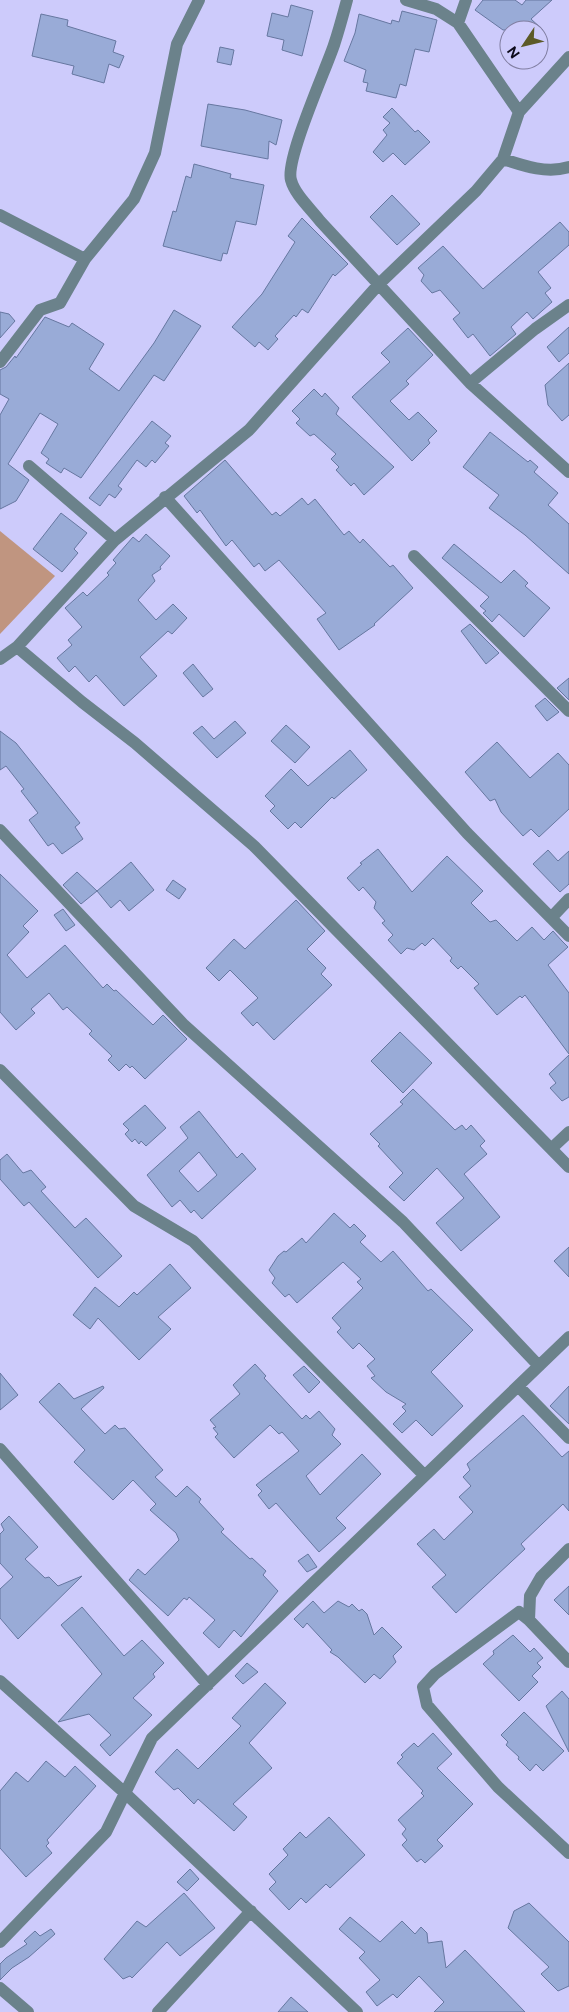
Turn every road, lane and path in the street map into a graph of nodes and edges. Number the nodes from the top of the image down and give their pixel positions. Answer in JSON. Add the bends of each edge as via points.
{"nodes":[{"id":1,"x":199,"y":0,"type":"edge"},
{"id":2,"x":347,"y":0,"type":"edge"},
{"id":3,"x":406,"y":0,"type":"edge"},
{"id":4,"x":466,"y":0,"type":"edge"},
{"id":5,"x":458,"y":23,"type":"junction"},
{"id":6,"x":569,"y":57,"type":"edge"},
{"id":7,"x":519,"y":112,"type":"junction"},
{"id":8,"x":503,"y":159,"type":"junction"},
{"id":9,"x":569,"y":167,"type":"edge"},
{"id":10,"x":0,"y":215,"type":"edge"},
{"id":11,"x":85,"y":259,"type":"junction"},
{"id":12,"x":379,"y":284,"type":"junction"},
{"id":13,"x":569,"y":305,"type":"edge"},
{"id":14,"x":1,"y":359,"type":"edge"},
{"id":15,"x":470,"y":383,"type":"junction"},
{"id":16,"x":29,"y":466,"type":"dead end"},
{"id":17,"x":569,"y":472,"type":"edge"},
{"id":18,"x":165,"y":497,"type":"junction"},
{"id":19,"x":115,"y":540,"type":"junction"},
{"id":20,"x":414,"y":556,"type":"dead end"},
{"id":21,"x":17,"y":647,"type":"junction"},
{"id":22,"x":0,"y":659,"type":"edge"},
{"id":23,"x":569,"y":711,"type":"edge"},
{"id":24,"x":0,"y":830,"type":"edge"},
{"id":25,"x":569,"y":899,"type":"edge"},
{"id":26,"x":551,"y":918,"type":"junction"},
{"id":27,"x":569,"y":936,"type":"edge"},
{"id":28,"x":0,"y":1070,"type":"edge"},
{"id":29,"x":569,"y":1132,"type":"edge"},
{"id":30,"x":552,"y":1148,"type":"junction"},
{"id":31,"x":569,"y":1167,"type":"edge"},
{"id":32,"x":569,"y":1337,"type":"edge"},
{"id":33,"x":539,"y":1366,"type":"junction"},
{"id":34,"x":519,"y":1387,"type":"junction"},
{"id":35,"x":569,"y":1438,"type":"edge"},
{"id":36,"x":0,"y":1449,"type":"edge"},
{"id":37,"x":424,"y":1474,"type":"junction"},
{"id":38,"x":569,"y":1549,"type":"edge"},
{"id":39,"x":529,"y":1620,"type":"junction"},
{"id":40,"x":569,"y":1662,"type":"edge"},
{"id":41,"x":0,"y":1681,"type":"edge"},
{"id":42,"x":208,"y":1685,"type":"junction"},
{"id":43,"x":125,"y":1792,"type":"junction"},
{"id":44,"x":569,"y":1854,"type":"edge"},
{"id":45,"x":251,"y":1911,"type":"junction"},
{"id":46,"x":0,"y":1942,"type":"edge"},
{"id":47,"x":0,"y":1988,"type":"edge"},
{"id":48,"x":28,"y":2012,"type":"edge"},
{"id":49,"x":158,"y":2012,"type":"edge"},
{"id":50,"x":356,"y":2012,"type":"edge"}],
"edges":[{"from":1,"to":11,"type":"street","via":[[177,44],[154,154],[134,199]]},
{"from":2,"to":12,"type":"street","via":[[335,44],[290,169],[291,180],[320,221]]},
{"from":3,"to":5,"type":"street","via":[[436,9]]},
{"from":4,"to":5,"type":"street"},
{"from":5,"to":7,"type":"street"},
{"from":6,"to":7,"type":"street"},
{"from":7,"to":8,"type":"street"},
{"from":8,"to":9,"type":"street","via":[[558,171]]},
{"from":8,"to":12,"type":"street","via":[[476,191]]},
{"from":10,"to":11,"type":"street"},
{"from":11,"to":14,"type":"street","via":[[60,303],[40,310]]},
{"from":12,"to":15,"type":"street"},
{"from":12,"to":18,"type":"street","via":[[249,430]]},
{"from":13,"to":15,"type":"street"},
{"from":15,"to":17,"type":"street"},
{"from":16,"to":19,"type":"street"},
{"from":18,"to":19,"type":"street"},
{"from":18,"to":26,"type":"street","via":[[467,833]]},
{"from":19,"to":21,"type":"street"},
{"from":20,"to":23,"type":"street"},
{"from":21,"to":22,"type":"street"},
{"from":21,"to":30,"type":"street","via":[[254,846]]},
{"from":24,"to":33,"type":"street","via":[[184,1025],[403,1222]]},
{"from":25,"to":26,"type":"street"},
{"from":26,"to":27,"type":"street"},
{"from":28,"to":37,"type":"street","via":[[134,1206],[192,1241]]},
{"from":29,"to":30,"type":"street"},
{"from":30,"to":31,"type":"street"},
{"from":32,"to":33,"type":"street"},
{"from":33,"to":34,"type":"street"},
{"from":34,"to":35,"type":"street"},
{"from":34,"to":37,"type":"street"},
{"from":36,"to":42,"type":"street"},
{"from":37,"to":42,"type":"street"},
{"from":38,"to":39,"type":"street","via":[[541,1577],[530,1596]]},
{"from":39,"to":40,"type":"street"},
{"from":39,"to":44,"type":"street","via":[[519,1612],[435,1674],[423,1687],[427,1705],[498,1787]]},
{"from":41,"to":43,"type":"street"},
{"from":42,"to":43,"type":"street","via":[[152,1738]]},
{"from":43,"to":45,"type":"street"},
{"from":43,"to":46,"type":"street","via":[[106,1832]]},
{"from":45,"to":49,"type":"street"},
{"from":45,"to":50,"type":"street"},
{"from":47,"to":48,"type":"street"}]}
